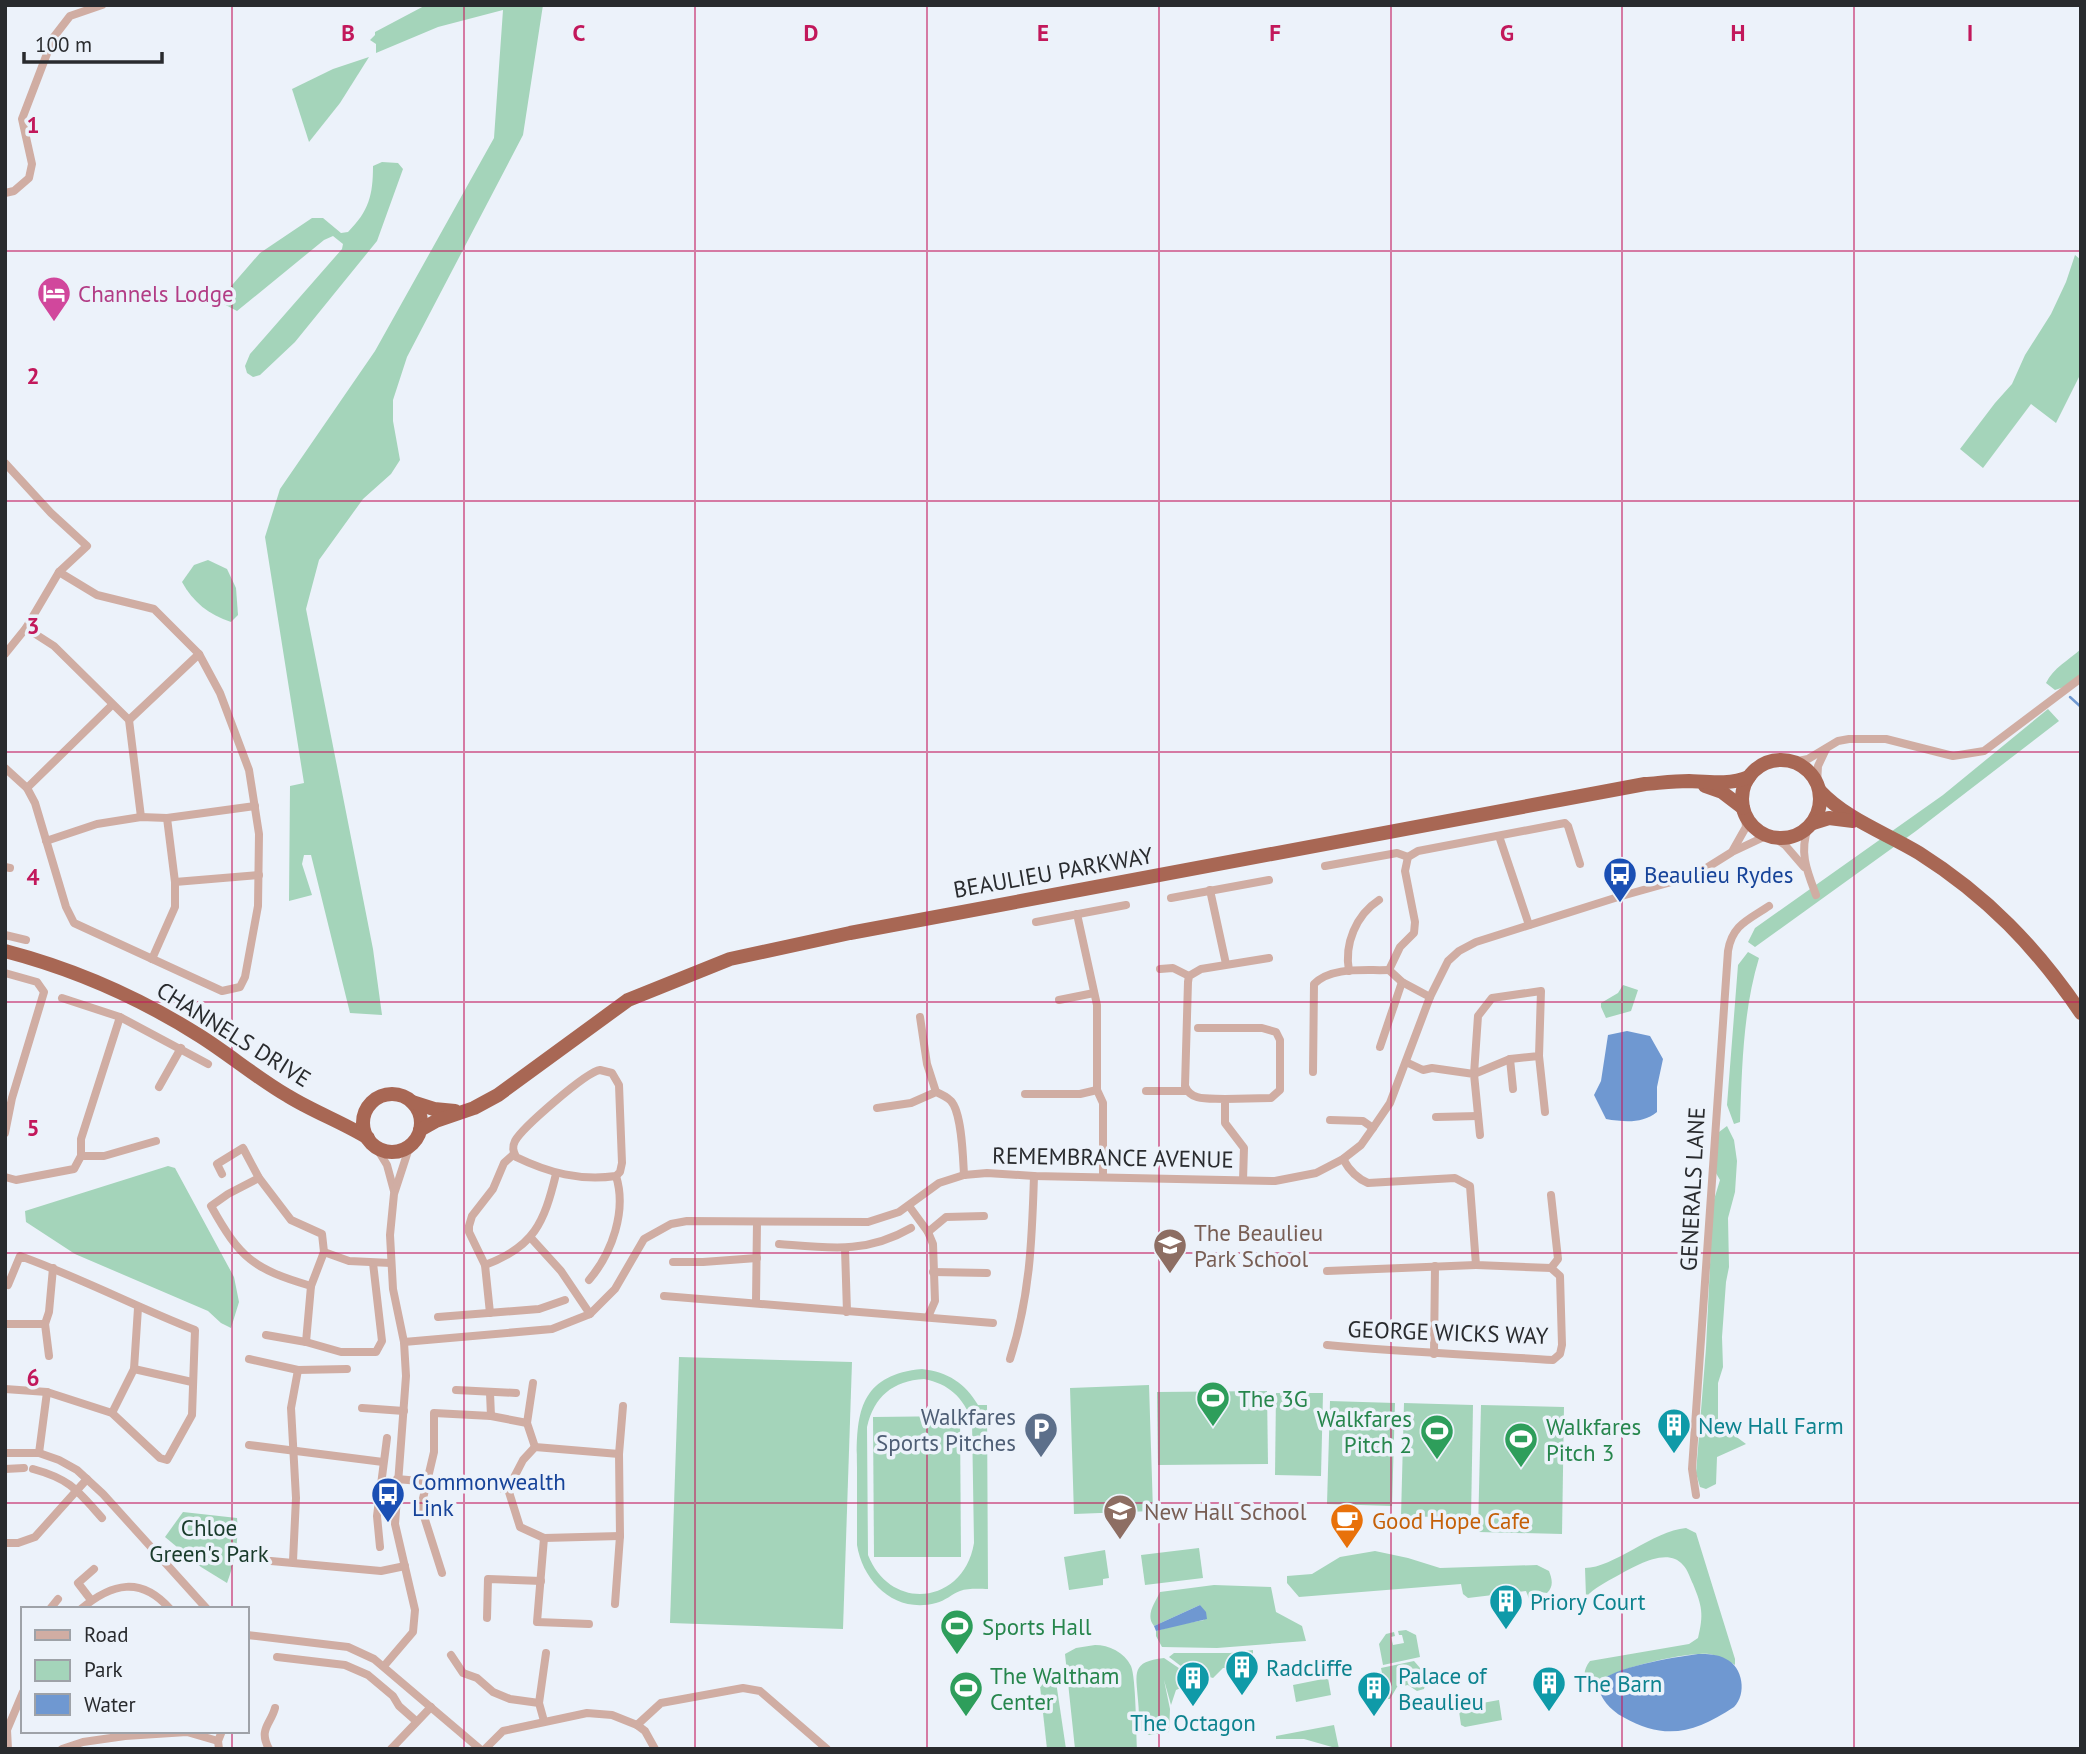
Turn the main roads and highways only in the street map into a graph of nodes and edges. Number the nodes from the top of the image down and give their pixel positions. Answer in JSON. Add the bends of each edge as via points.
{"nodes":[{"id":1,"x":1749,"y":777,"type":"junction"},
{"id":2,"x":1686,"y":781,"type":"junction"},
{"id":3,"x":1818,"y":788,"type":"junction"},
{"id":4,"x":1744,"y":812,"type":"junction"},
{"id":5,"x":1810,"y":825,"type":"junction"},
{"id":6,"x":1872,"y":826,"type":"junction"},
{"id":7,"x":5,"y":951,"type":"edge"},
{"id":8,"x":2081,"y":1013,"type":"edge"},
{"id":9,"x":412,"y":1102,"type":"junction"},
{"id":10,"x":370,"y":1104,"type":"junction"},
{"id":11,"x":466,"y":1111,"type":"junction"},
{"id":12,"x":321,"y":1112,"type":"junction"},
{"id":13,"x":420,"y":1130,"type":"junction"},
{"id":14,"x":372,"y":1143,"type":"junction"}],
"edges":[{"from":1,"to":2,"type":"highway","name":"BEAULIEU PARKWAY","via":[[1731,782]]},
{"from":1,"to":3,"type":"highway","via":[[1770,762],[1793,762],[1805,768]]},
{"from":1,"to":4,"type":"highway","via":[[1742,792]]},
{"from":2,"to":4,"type":"highway","name":"BEAULIEU PARKWAY","via":[[1722,792]]},
{"from":2,"to":11,"type":"highway","name":"BEAULIEU PARKWAY","via":[[1645,784],[730,959],[628,1000],[498,1094]]},
{"from":3,"to":5,"type":"highway","via":[[1819,808]]},
{"from":3,"to":6,"type":"highway","via":[[1833,803]]},
{"from":4,"to":5,"type":"highway","via":[[1755,828],[1771,837],[1793,837]]},
{"from":5,"to":6,"type":"highway","via":[[1835,818]]},
{"from":6,"to":8,"type":"highway","via":[[1965,884],[1991,906],[2043,960]]},
{"from":7,"to":12,"type":"highway","name":"CHANNELS DRIVE","via":[[69,971],[145,1005],[288,1097]]},
{"from":9,"to":10,"type":"highway","via":[[390,1094]]},
{"from":9,"to":11,"type":"highway"},
{"from":9,"to":13,"type":"highway","via":[[419,1112]]},
{"from":10,"to":12,"type":"highway","name":"CHANNELS DRIVE","via":[[349,1113]]},
{"from":10,"to":14,"type":"highway","via":[[363,1121]]},
{"from":11,"to":13,"type":"highway","name":"BEAULIEU PARKWAY"},
{"from":12,"to":14,"type":"highway","name":"CHANNELS DRIVE"},
{"from":13,"to":14,"type":"highway","via":[[410,1145],[394,1151]]}]}
